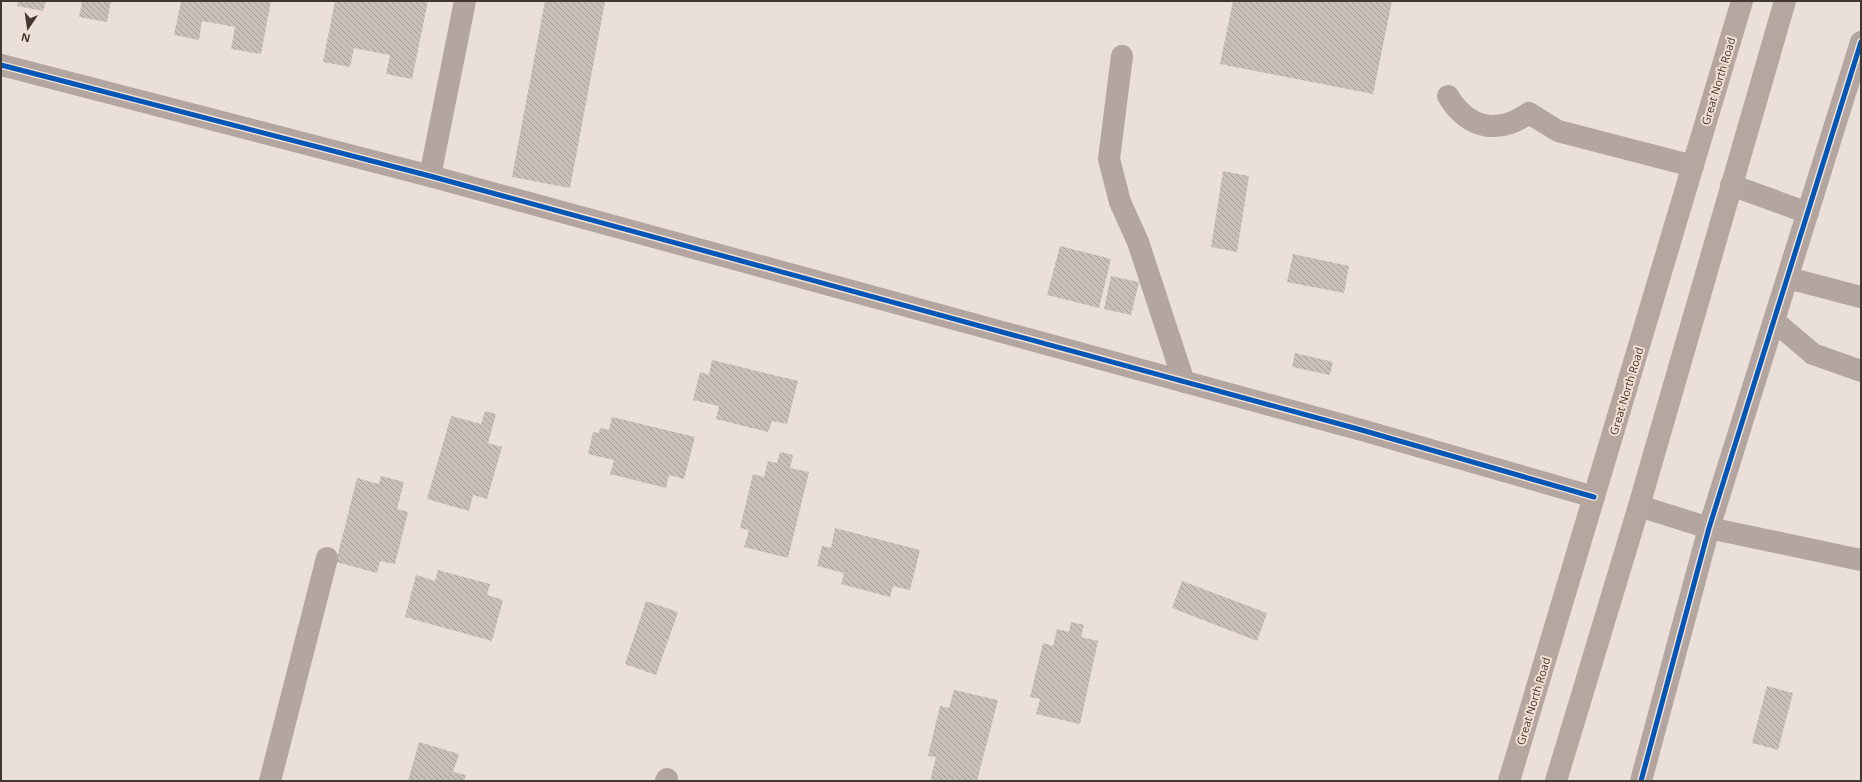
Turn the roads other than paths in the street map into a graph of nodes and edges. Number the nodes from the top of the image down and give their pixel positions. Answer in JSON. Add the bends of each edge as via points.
{"nodes":[{"id":1,"x":465,"y":1,"type":"edge"},
{"id":2,"x":1742,"y":1,"type":"edge"},
{"id":3,"x":1785,"y":1,"type":"edge"},
{"id":4,"x":1861,"y":42,"type":"edge"},
{"id":5,"x":1122,"y":56,"type":"dead end"},
{"id":6,"x":1,"y":65,"type":"edge"},
{"id":7,"x":1448,"y":96,"type":"dead end"},
{"id":8,"x":1693,"y":166,"type":"junction"},
{"id":9,"x":430,"y":176,"type":"junction"},
{"id":10,"x":1731,"y":185,"type":"junction"},
{"id":11,"x":1808,"y":212,"type":"junction"},
{"id":12,"x":1788,"y":278,"type":"junction"},
{"id":13,"x":1861,"y":297,"type":"edge"},
{"id":14,"x":1774,"y":321,"type":"junction"},
{"id":15,"x":1861,"y":371,"type":"edge"},
{"id":16,"x":1184,"y":382,"type":"junction"},
{"id":17,"x":1594,"y":496,"type":"junction"},
{"id":18,"x":1639,"y":506,"type":"junction"},
{"id":19,"x":1709,"y":528,"type":"junction"},
{"id":20,"x":327,"y":558,"type":"dead end"},
{"id":21,"x":1861,"y":560,"type":"edge"},
{"id":22,"x":270,"y":781,"type":"edge"},
{"id":23,"x":1509,"y":781,"type":"edge"},
{"id":24,"x":1556,"y":781,"type":"edge"},
{"id":25,"x":1641,"y":781,"type":"edge"}],
"edges":[{"from":1,"to":9,"type":"street"},
{"from":2,"to":8,"type":"main road","name":"Great North Road"},
{"from":3,"to":10,"type":"main road"},
{"from":4,"to":11,"type":"street"},
{"from":5,"to":16,"type":"street","via":[[1109,159],[1120,202],[1138,242]]},
{"from":6,"to":9,"type":"street"},
{"from":7,"to":8,"type":"street","via":[[1462,114],[1482,125],[1506,125],[1518,121],[1529,113],[1558,131]]},
{"from":8,"to":17,"type":"main road","name":"Great North Road"},
{"from":9,"to":16,"type":"street"},
{"from":10,"to":11,"type":"street"},
{"from":10,"to":18,"type":"main road"},
{"from":11,"to":12,"type":"street"},
{"from":12,"to":13,"type":"street"},
{"from":12,"to":14,"type":"street"},
{"from":14,"to":15,"type":"street","via":[[1813,354]]},
{"from":14,"to":19,"type":"street"},
{"from":16,"to":17,"type":"street"},
{"from":17,"to":23,"type":"main road","name":"Great North Road"},
{"from":18,"to":19,"type":"street"},
{"from":18,"to":24,"type":"main road"},
{"from":19,"to":21,"type":"street"},
{"from":19,"to":25,"type":"street"},
{"from":20,"to":22,"type":"street"}]}
